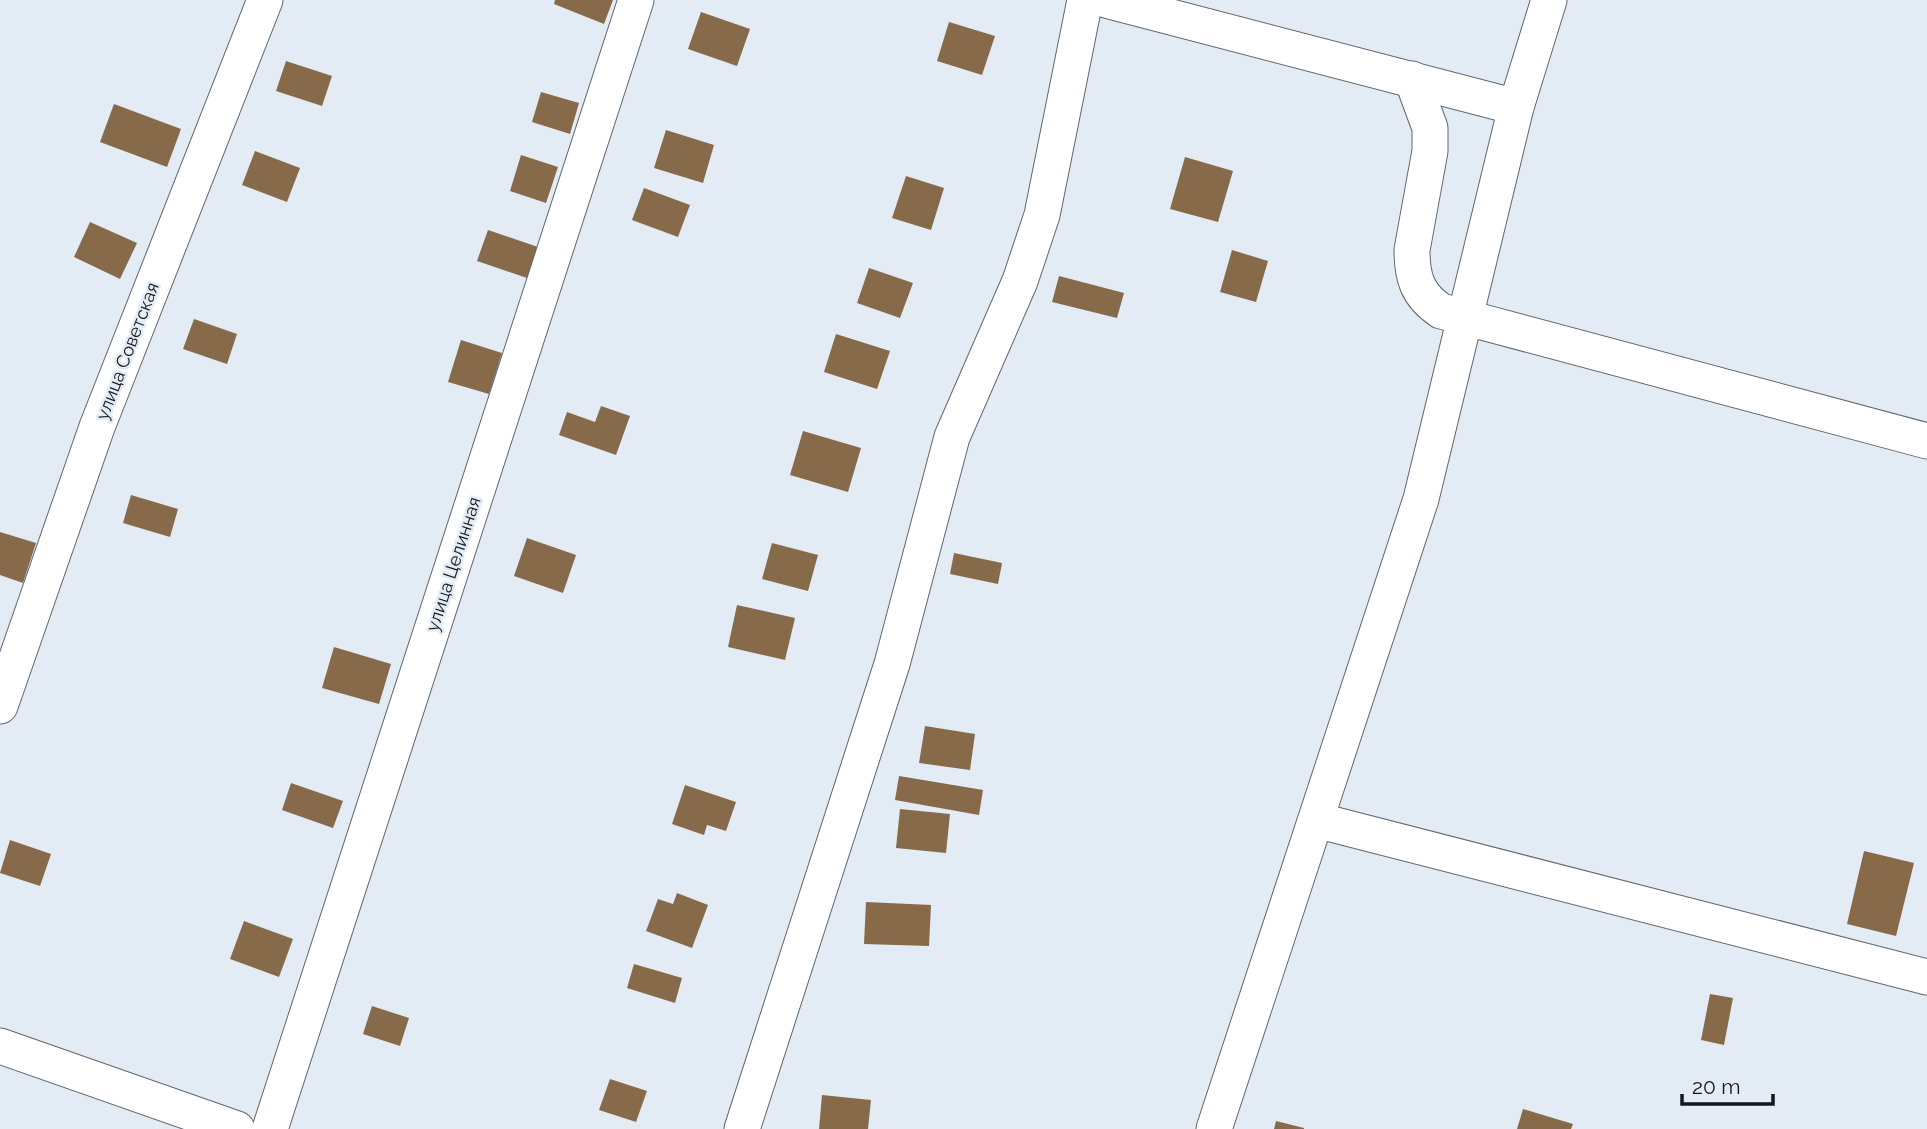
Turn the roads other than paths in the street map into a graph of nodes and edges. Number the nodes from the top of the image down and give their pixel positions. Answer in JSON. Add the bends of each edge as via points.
{"nodes":[{"id":1,"x":265,"y":0,"type":"edge"},
{"id":2,"x":636,"y":0,"type":"edge"},
{"id":3,"x":1085,"y":0,"type":"edge"},
{"id":4,"x":1106,"y":0,"type":"edge"},
{"id":5,"x":1549,"y":0,"type":"edge"},
{"id":6,"x":1412,"y":79,"type":"junction"},
{"id":7,"x":1516,"y":107,"type":"junction"},
{"id":8,"x":1465,"y":318,"type":"junction"},
{"id":9,"x":1927,"y":441,"type":"edge"},
{"id":10,"x":3,"y":688,"type":"edge"},
{"id":11,"x":1316,"y":820,"type":"junction"},
{"id":12,"x":1927,"y":977,"type":"edge"},
{"id":13,"x":0,"y":1046,"type":"edge"},
{"id":14,"x":237,"y":1129,"type":"edge"},
{"id":15,"x":270,"y":1129,"type":"edge"},
{"id":16,"x":742,"y":1129,"type":"edge"},
{"id":17,"x":1214,"y":1129,"type":"edge"}],
"edges":[{"from":1,"to":10,"type":"street","name":"улица Советская","via":[[97,427]]},
{"from":2,"to":15,"type":"street","name":"улица Целинная"},
{"from":3,"to":16,"type":"street","via":[[1042,215],[1020,281],[953,437],[892,664]]},
{"from":4,"to":6,"type":"street"},
{"from":5,"to":7,"type":"street"},
{"from":6,"to":7,"type":"street"},
{"from":6,"to":8,"type":"street","via":[[1430,128],[1412,265],[1426,301]]},
{"from":7,"to":8,"type":"street"},
{"from":8,"to":9,"type":"street"},
{"from":8,"to":11,"type":"street","via":[[1421,499]]},
{"from":11,"to":12,"type":"street"},
{"from":11,"to":17,"type":"street"},
{"from":13,"to":14,"type":"street"}]}
